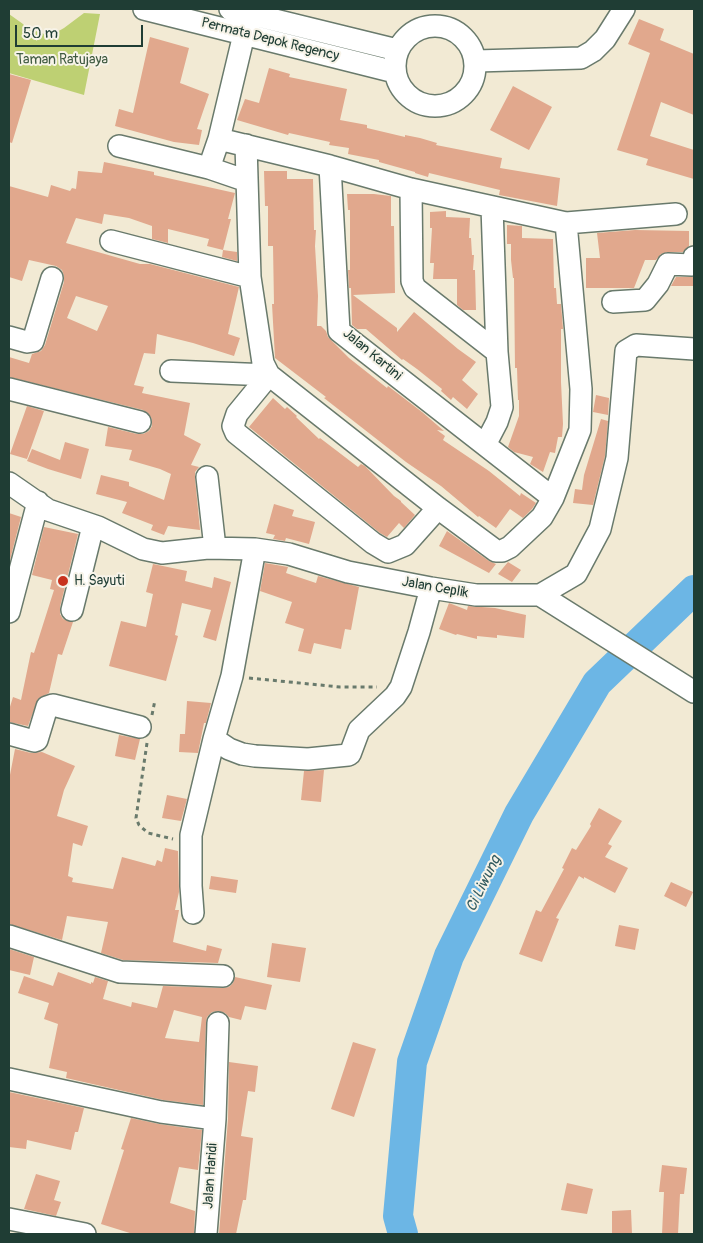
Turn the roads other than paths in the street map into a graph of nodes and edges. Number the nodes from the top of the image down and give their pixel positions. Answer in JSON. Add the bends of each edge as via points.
{"nodes":[{"id":1,"x":144,"y":9,"type":"edge"},
{"id":2,"x":624,"y":9,"type":"edge"},
{"id":3,"x":243,"y":10,"type":"edge"},
{"id":4,"x":244,"y":35,"type":"junction"},
{"id":5,"x":398,"y":50,"type":"junction"},
{"id":6,"x":476,"y":61,"type":"junction"},
{"id":7,"x":396,"y":72,"type":"junction"},
{"id":8,"x":219,"y":139,"type":"junction"},
{"id":9,"x":246,"y":145,"type":"junction"},
{"id":10,"x":119,"y":146,"type":"dead end"},
{"id":11,"x":330,"y":166,"type":"junction"},
{"id":12,"x":209,"y":168,"type":"junction"},
{"id":13,"x":247,"y":181,"type":"junction"},
{"id":14,"x":411,"y":189,"type":"junction"},
{"id":15,"x":492,"y":207,"type":"junction"},
{"id":16,"x":676,"y":214,"type":"dead end"},
{"id":17,"x":566,"y":223,"type":"junction"},
{"id":18,"x":111,"y":241,"type":"dead end"},
{"id":19,"x":694,"y":257,"type":"edge"},
{"id":20,"x":250,"y":277,"type":"junction"},
{"id":21,"x":52,"y":278,"type":"dead end"},
{"id":22,"x":613,"y":302,"type":"dead end"},
{"id":23,"x":9,"y":337,"type":"edge"},
{"id":24,"x":694,"y":349,"type":"edge"},
{"id":25,"x":497,"y":352,"type":"junction"},
{"id":26,"x":171,"y":371,"type":"dead end"},
{"id":27,"x":269,"y":375,"type":"junction"},
{"id":28,"x":9,"y":388,"type":"edge"},
{"id":29,"x":140,"y":422,"type":"dead end"},
{"id":30,"x":485,"y":445,"type":"junction"},
{"id":31,"x":207,"y":477,"type":"dead end"},
{"id":32,"x":9,"y":483,"type":"edge"},
{"id":33,"x":553,"y":498,"type":"junction"},
{"id":34,"x":38,"y":502,"type":"junction"},
{"id":35,"x":438,"y":508,"type":"junction"},
{"id":36,"x":93,"y":526,"type":"junction"},
{"id":37,"x":215,"y":548,"type":"junction"},
{"id":38,"x":255,"y":549,"type":"junction"},
{"id":39,"x":431,"y":588,"type":"junction"},
{"id":40,"x":540,"y":595,"type":"junction"},
{"id":41,"x":72,"y":610,"type":"dead end"},
{"id":42,"x":9,"y":612,"type":"edge"},
{"id":43,"x":694,"y":692,"type":"edge"},
{"id":44,"x":146,"y":729,"type":"road end"},
{"id":45,"x":9,"y":734,"type":"edge"},
{"id":46,"x":214,"y":739,"type":"junction"},
{"id":47,"x":193,"y":913,"type":"dead end"},
{"id":48,"x":9,"y":936,"type":"edge"},
{"id":49,"x":223,"y":976,"type":"dead end"},
{"id":50,"x":218,"y":1023,"type":"dead end"},
{"id":51,"x":9,"y":1079,"type":"edge"},
{"id":52,"x":215,"y":1119,"type":"junction"},
{"id":53,"x":9,"y":1219,"type":"edge"},
{"id":54,"x":85,"y":1234,"type":"edge"},
{"id":55,"x":206,"y":1234,"type":"edge"}],
"edges":[{"from":1,"to":4,"type":"street","name":"Permata Depok Regency"},
{"from":2,"to":6,"type":"street","via":[[605,39],[580,58]]},
{"from":3,"to":4,"type":"street"},
{"from":3,"to":5,"type":"street","name":"Permata Depok Regency"},
{"from":4,"to":7,"type":"street","name":"Permata Depok Regency"},
{"from":4,"to":8,"type":"street"},
{"from":5,"to":6,"type":"street","via":[[404,39],[415,30],[441,25],[465,37],[473,48]]},
{"from":5,"to":7,"type":"street"},
{"from":6,"to":7,"type":"street","via":[[475,75],[462,97],[450,104],[436,106],[411,98],[402,89]]},
{"from":8,"to":9,"type":"street"},
{"from":8,"to":12,"type":"street"},
{"from":9,"to":11,"type":"street"},
{"from":9,"to":13,"type":"street"},
{"from":10,"to":12,"type":"street"},
{"from":11,"to":14,"type":"street"},
{"from":11,"to":30,"type":"street","name":"Jalan Kartini","via":[[339,331]]},
{"from":12,"to":13,"type":"street"},
{"from":13,"to":20,"type":"street"},
{"from":14,"to":15,"type":"street"},
{"from":14,"to":25,"type":"street","via":[[412,281],[415,288]]},
{"from":15,"to":17,"type":"street"},
{"from":15,"to":25,"type":"street"},
{"from":16,"to":17,"type":"street"},
{"from":17,"to":33,"type":"street","via":[[580,388],[580,430]]},
{"from":18,"to":20,"type":"street"},
{"from":19,"to":22,"type":"street","via":[[692,265],[668,264],[645,300]]},
{"from":20,"to":27,"type":"street","via":[[263,363]]},
{"from":21,"to":23,"type":"street","via":[[33,341]]},
{"from":24,"to":40,"type":"street","via":[[636,344],[626,351],[618,458],[600,529],[576,574]]},
{"from":25,"to":30,"type":"street","via":[[502,407]]},
{"from":26,"to":27,"type":"street"},
{"from":27,"to":35,"type":"street"},
{"from":27,"to":35,"type":"street","via":[[237,414],[233,426],[236,433],[374,543],[388,552],[405,545]]},
{"from":28,"to":29,"type":"street"},
{"from":30,"to":33,"type":"street","name":"Jalan Kartini"},
{"from":31,"to":37,"type":"street"},
{"from":32,"to":34,"type":"street","name":"Jalan Ceplik"},
{"from":33,"to":35,"type":"street","via":[[542,517],[502,551],[496,551]]},
{"from":34,"to":36,"type":"street","name":"Jalan Ceplik","via":[[48,510]]},
{"from":34,"to":42,"type":"street"},
{"from":36,"to":37,"type":"street","name":"Jalan Ceplik","via":[[143,549],[162,554]]},
{"from":36,"to":41,"type":"street"},
{"from":37,"to":38,"type":"street","name":"Jalan Ceplik"},
{"from":38,"to":39,"type":"street","name":"Jalan Ceplik"},
{"from":38,"to":46,"type":"street","via":[[232,676]]},
{"from":39,"to":40,"type":"street","name":"Jalan Ceplik","via":[[476,595]]},
{"from":39,"to":46,"type":"street","via":[[396,696],[359,730],[348,755],[308,759],[255,756],[229,749]]},
{"from":40,"to":43,"type":"street"},
{"from":44,"to":45,"type":"street","via":[[53,705],[47,707],[37,740]]},
{"from":46,"to":47,"type":"street","via":[[191,835]]},
{"from":48,"to":49,"type":"street","via":[[120,972]]},
{"from":50,"to":52,"type":"street","name":"Jalan Haridi"},
{"from":51,"to":52,"type":"street","via":[[161,1112]]},
{"from":52,"to":55,"type":"street","name":"Jalan Haridi"},
{"from":53,"to":54,"type":"street"}]}
